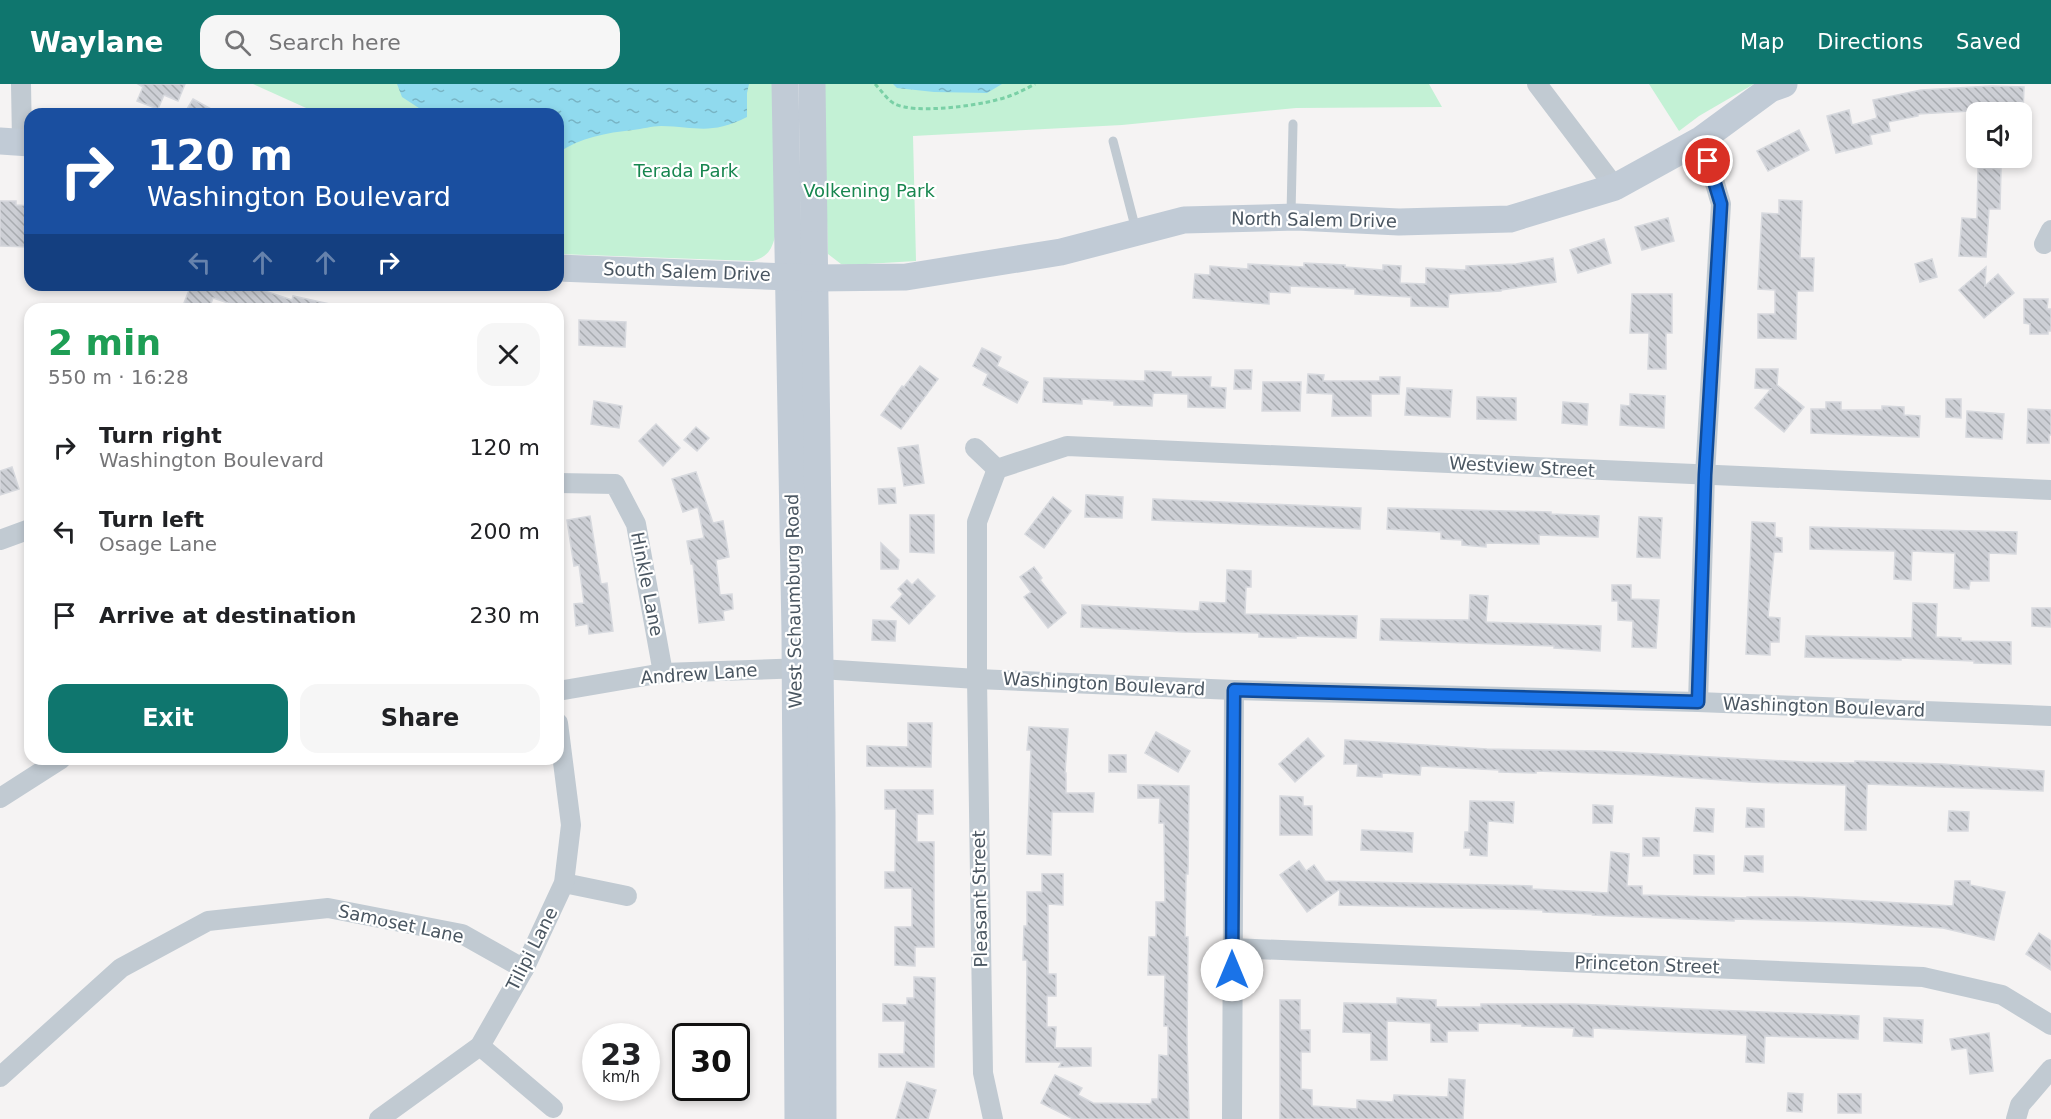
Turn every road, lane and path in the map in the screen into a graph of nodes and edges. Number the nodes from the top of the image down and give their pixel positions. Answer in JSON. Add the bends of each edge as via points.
{"nodes":[{"id":1,"x":21,"y":84,"type":"edge"},
{"id":2,"x":784,"y":84,"type":"edge"},
{"id":3,"x":812,"y":84,"type":"edge"},
{"id":4,"x":876,"y":84,"type":"edge"},
{"id":5,"x":1035,"y":84,"type":"edge"},
{"id":6,"x":1537,"y":84,"type":"edge"},
{"id":7,"x":1784,"y":84,"type":"edge"},
{"id":8,"x":1293,"y":124,"type":"dead end"},
{"id":9,"x":1702,"y":139,"type":"junction"},
{"id":10,"x":1113,"y":141,"type":"dead end"},
{"id":11,"x":17,"y":142,"type":"edge"},
{"id":12,"x":1615,"y":187,"type":"junction"},
{"id":13,"x":1291,"y":217,"type":"junction"},
{"id":14,"x":1137,"y":232,"type":"junction"},
{"id":15,"x":564,"y":268,"type":"edge"},
{"id":16,"x":787,"y":276,"type":"junction"},
{"id":17,"x":816,"y":278,"type":"junction"},
{"id":18,"x":975,"y":448,"type":"dead end"},
{"id":19,"x":997,"y":469,"type":"junction"},
{"id":20,"x":1705,"y":475,"type":"junction"},
{"id":21,"x":564,"y":483,"type":"edge"},
{"id":22,"x":2051,"y":490,"type":"edge"},
{"id":23,"x":24,"y":531,"type":"edge"},
{"id":24,"x":0,"y":540,"type":"edge"},
{"id":25,"x":807,"y":668,"type":"junction"},
{"id":26,"x":663,"y":673,"type":"junction"},
{"id":27,"x":977,"y":678,"type":"junction"},
{"id":28,"x":564,"y":690,"type":"edge"},
{"id":29,"x":1234,"y":690,"type":"junction"},
{"id":30,"x":1698,"y":702,"type":"junction"},
{"id":31,"x":2051,"y":716,"type":"edge"},
{"id":32,"x":52,"y":765,"type":"edge"},
{"id":33,"x":563,"y":765,"type":"edge"},
{"id":34,"x":0,"y":798,"type":"edge"},
{"id":35,"x":564,"y":883,"type":"junction"},
{"id":36,"x":627,"y":896,"type":"dead end"},
{"id":37,"x":1232,"y":948,"type":"junction"},
{"id":38,"x":524,"y":969,"type":"junction"},
{"id":39,"x":2051,"y":1025,"type":"edge"},
{"id":40,"x":480,"y":1046,"type":"junction"},
{"id":41,"x":2051,"y":1069,"type":"edge"},
{"id":42,"x":0,"y":1077,"type":"edge"},
{"id":43,"x":552,"y":1108,"type":"dead end"},
{"id":44,"x":379,"y":1119,"type":"edge"},
{"id":45,"x":798,"y":1119,"type":"edge"},
{"id":46,"x":823,"y":1119,"type":"edge"},
{"id":47,"x":993,"y":1119,"type":"edge"},
{"id":48,"x":1232,"y":1119,"type":"edge"},
{"id":49,"x":2016,"y":1119,"type":"edge"}],
"edges":[{"from":1,"to":11,"type":"street"},
{"from":2,"to":16,"type":"main road","name":"West Schaumburg Road"},
{"from":3,"to":17,"type":"main road","name":"West Schaumburg Road"},
{"from":4,"to":5,"type":"path","via":[[894,104],[915,109],[997,100]]},
{"from":6,"to":12,"type":"street"},
{"from":7,"to":9,"type":"main road","name":"North Salem Drive","via":[[1770,89]]},
{"from":8,"to":13,"type":"lane"},
{"from":9,"to":12,"type":"main road","name":"North Salem Drive"},
{"from":9,"to":20,"type":"street","via":[[1721,204]]},
{"from":10,"to":14,"type":"lane"},
{"from":12,"to":13,"type":"main road","name":"North Salem Drive","via":[[1510,219],[1399,222]]},
{"from":13,"to":14,"type":"main road","name":"North Salem Drive","via":[[1184,220]]},
{"from":14,"to":17,"type":"main road","name":"North Salem Drive","via":[[1061,252],[906,277]]},
{"from":15,"to":16,"type":"main road","name":"South Salem Drive"},
{"from":16,"to":17,"type":"main road","name":"South Salem Drive"},
{"from":16,"to":25,"type":"main road","name":"West Schaumburg Road"},
{"from":17,"to":25,"type":"main road","name":"West Schaumburg Road"},
{"from":18,"to":19,"type":"street"},
{"from":19,"to":20,"type":"street","name":"Westview Street","via":[[1066,446]]},
{"from":19,"to":27,"type":"street","via":[[977,522]]},
{"from":20,"to":22,"type":"street","name":"Westview Street"},
{"from":20,"to":30,"type":"street"},
{"from":21,"to":26,"type":"street","name":"Hinkle Lane","via":[[615,484],[636,524]]},
{"from":23,"to":24,"type":"street"},
{"from":25,"to":26,"type":"street","name":"Andrew Lane"},
{"from":25,"to":27,"type":"street","name":"Washington Boulevard"},
{"from":25,"to":45,"type":"main road","name":"West Schaumburg Road"},
{"from":25,"to":46,"type":"main road","name":"West Schaumburg Road"},
{"from":26,"to":28,"type":"street","name":"Andrew Lane"},
{"from":27,"to":29,"type":"street","name":"Washington Boulevard"},
{"from":27,"to":47,"type":"street","name":"Pleasant Street","via":[[983,1072]]},
{"from":29,"to":30,"type":"street","name":"Washington Boulevard"},
{"from":29,"to":37,"type":"street"},
{"from":30,"to":31,"type":"street","name":"Washington Boulevard"},
{"from":32,"to":34,"type":"street"},
{"from":33,"to":35,"type":"street","name":"Tilipi Lane","via":[[571,825]]},
{"from":35,"to":36,"type":"street"},
{"from":35,"to":38,"type":"street","name":"Tilipi Lane"},
{"from":37,"to":39,"type":"street","name":"Princeton Street","via":[[1923,977],[2002,995]]},
{"from":37,"to":48,"type":"street"},
{"from":38,"to":40,"type":"street","name":"Tilipi Lane"},
{"from":38,"to":42,"type":"street","name":"Samoset Lane","via":[[462,934],[328,908],[208,921],[121,968]]},
{"from":40,"to":43,"type":"street"},
{"from":40,"to":44,"type":"street","name":"Tilipi Lane"},
{"from":41,"to":49,"type":"street","via":[[2020,1105]]}]}
